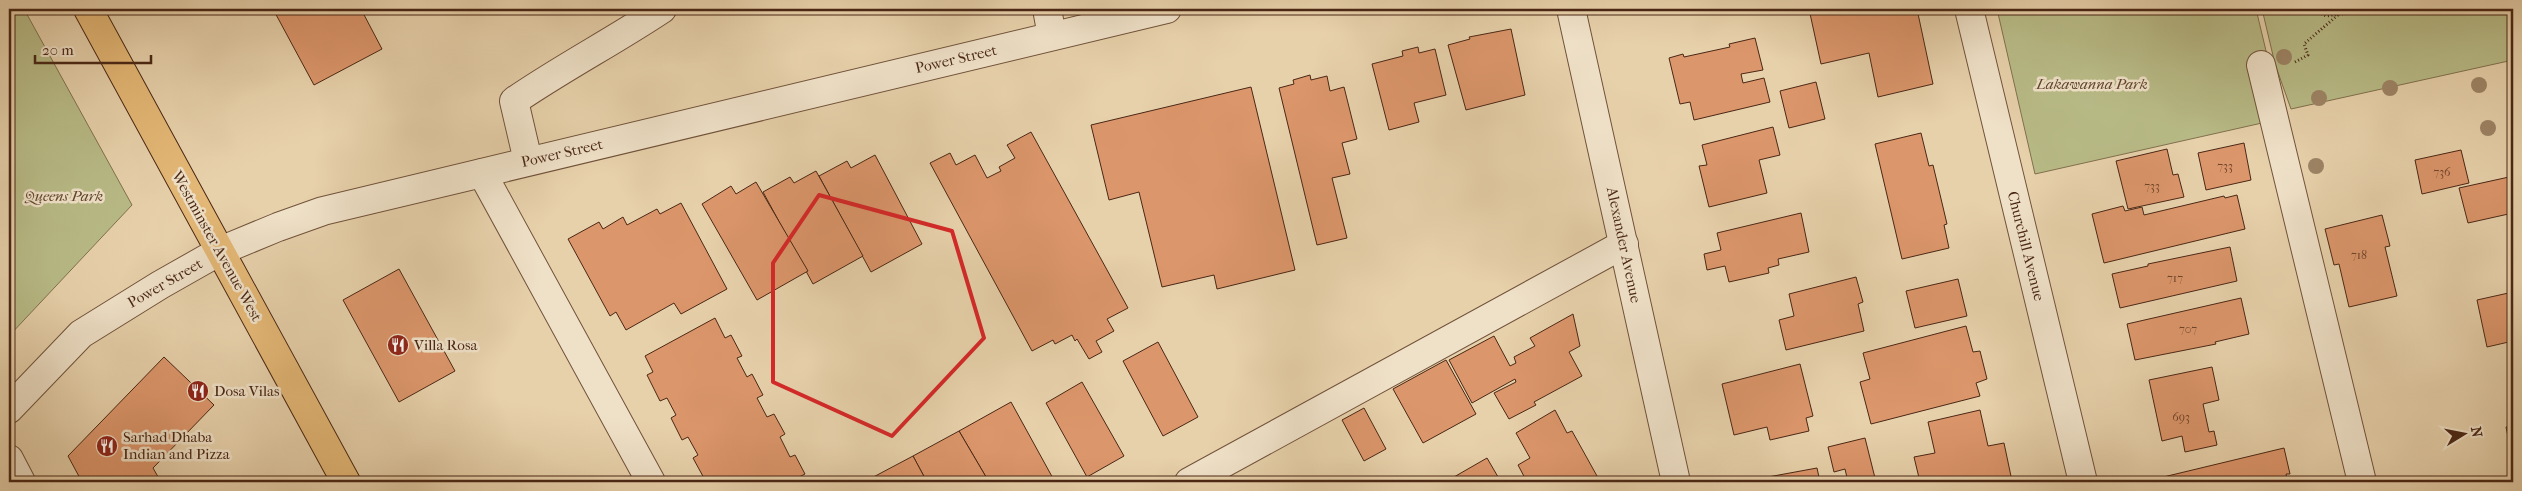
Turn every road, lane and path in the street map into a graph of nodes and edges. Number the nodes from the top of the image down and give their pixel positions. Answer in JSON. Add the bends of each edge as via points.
{"nodes":[{"id":1,"x":88,"y":9,"type":"edge"},
{"id":2,"x":662,"y":9,"type":"edge"},
{"id":3,"x":1047,"y":9,"type":"edge"},
{"id":4,"x":1167,"y":9,"type":"edge"},
{"id":5,"x":1572,"y":9,"type":"edge"},
{"id":6,"x":1969,"y":9,"type":"edge"},
{"id":7,"x":2312,"y":9,"type":"edge"},
{"id":8,"x":2377,"y":9,"type":"edge"},
{"id":9,"x":2339,"y":14,"type":"junction"},
{"id":10,"x":1052,"y":36,"type":"junction"},
{"id":11,"x":2291,"y":64,"type":"dead end"},
{"id":12,"x":2262,"y":66,"type":"dead end"},
{"id":13,"x":528,"y":162,"type":"junction"},
{"id":14,"x":482,"y":173,"type":"junction"},
{"id":15,"x":1624,"y":244,"type":"junction"},
{"id":16,"x":220,"y":251,"type":"junction"},
{"id":17,"x":9,"y":409,"type":"edge"},
{"id":18,"x":9,"y":459,"type":"edge"},
{"id":19,"x":22,"y":482,"type":"edge"},
{"id":20,"x":346,"y":482,"type":"edge"},
{"id":21,"x":651,"y":482,"type":"edge"},
{"id":22,"x":1188,"y":482,"type":"edge"},
{"id":23,"x":1676,"y":482,"type":"edge"},
{"id":24,"x":2083,"y":482,"type":"edge"},
{"id":25,"x":2362,"y":482,"type":"edge"}],
"edges":[{"from":1,"to":16,"type":"main road","name":"Westminster Avenue West"},
{"from":2,"to":13,"type":"street","via":[[514,101]]},
{"from":3,"to":10,"type":"street"},
{"from":4,"to":10,"type":"street","name":"Power Street"},
{"from":5,"to":15,"type":"street","name":"Alexander Avenue"},
{"from":6,"to":24,"type":"street","name":"Churchill Avenue"},
{"from":7,"to":9,"type":"path","via":[[2326,16]]},
{"from":8,"to":9,"type":"path"},
{"from":9,"to":11,"type":"path","via":[[2304,44],[2308,55]]},
{"from":10,"to":13,"type":"street","name":"Power Street"},
{"from":12,"to":25,"type":"street"},
{"from":13,"to":14,"type":"street","name":"Power Street"},
{"from":14,"to":16,"type":"street","name":"Power Street","via":[[323,211]]},
{"from":14,"to":21,"type":"street"},
{"from":15,"to":22,"type":"street"},
{"from":15,"to":23,"type":"street","name":"Alexander Avenue"},
{"from":16,"to":17,"type":"street","name":"Power Street","via":[[81,334]]},
{"from":16,"to":20,"type":"main road","name":"Westminster Avenue West"},
{"from":18,"to":19,"type":"street"}]}
